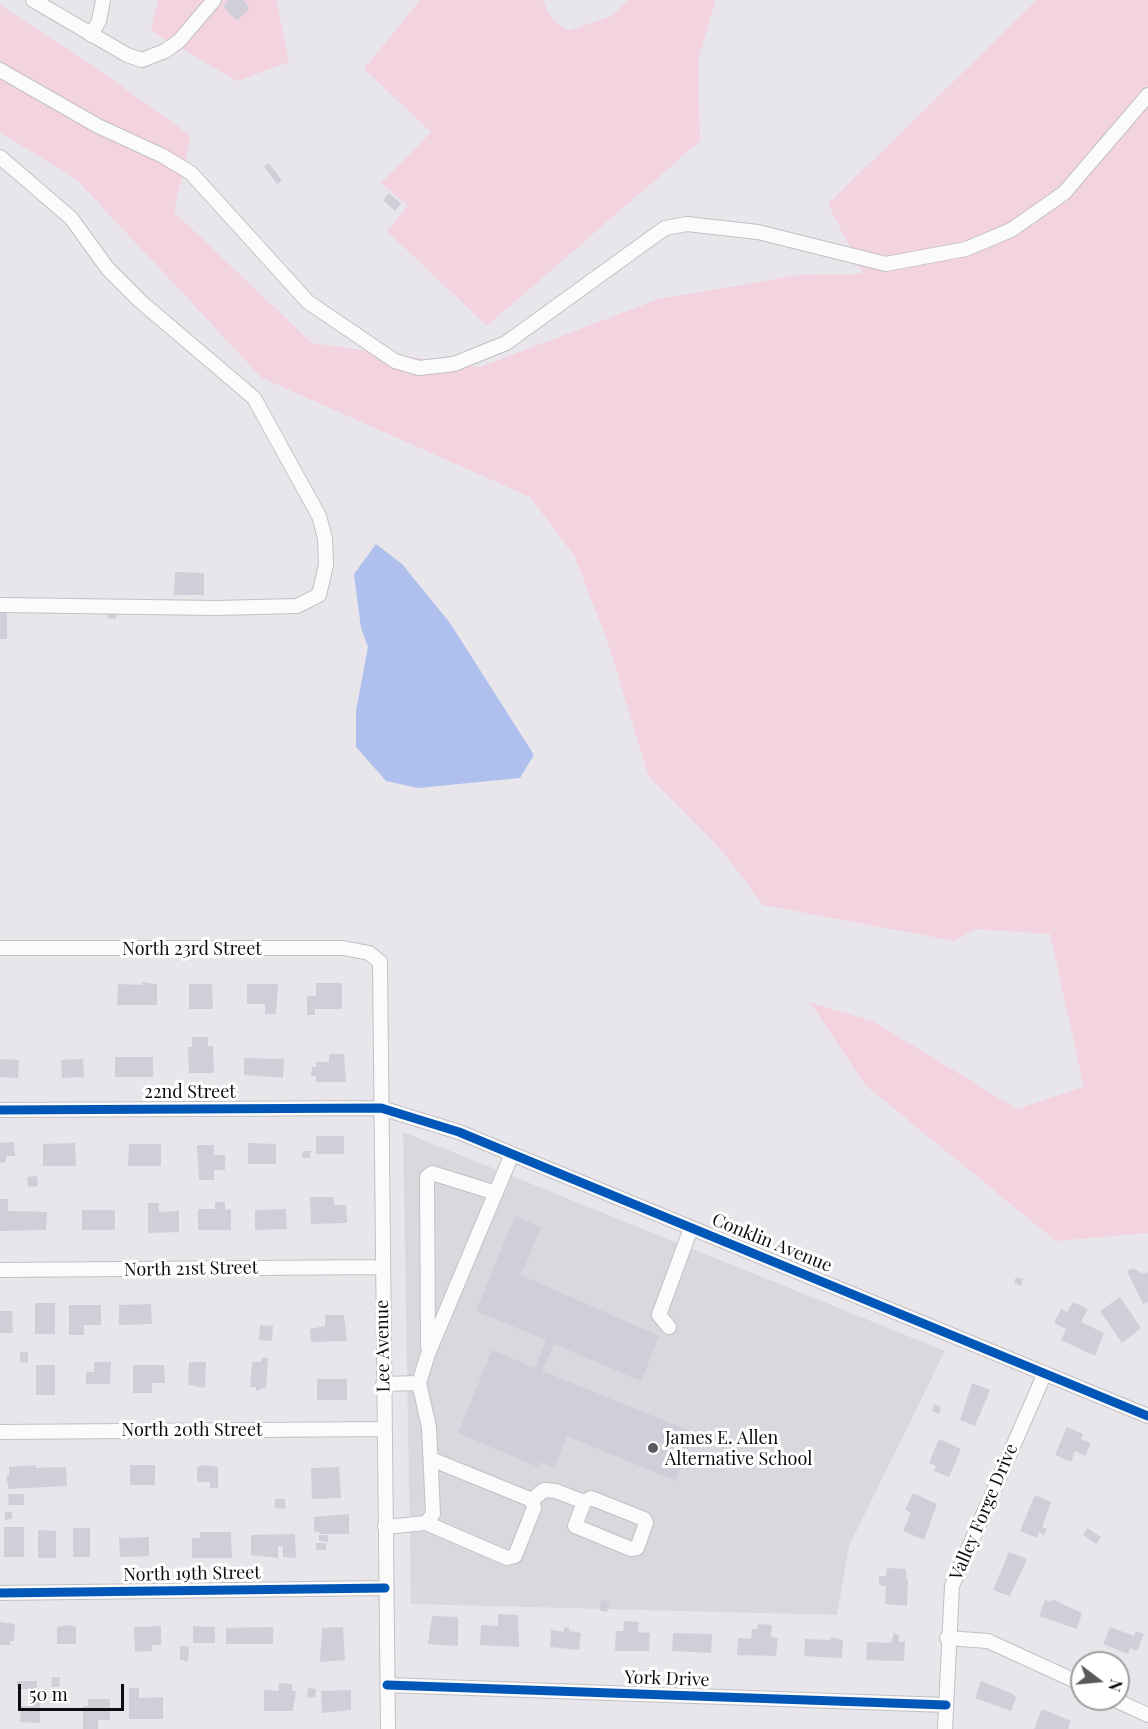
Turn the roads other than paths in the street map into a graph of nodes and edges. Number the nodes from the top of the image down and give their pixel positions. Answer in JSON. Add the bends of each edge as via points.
{"nodes":[{"id":1,"x":33,"y":0,"type":"edge"},
{"id":2,"x":103,"y":0,"type":"edge"},
{"id":3,"x":213,"y":0,"type":"edge"},
{"id":4,"x":91,"y":35,"type":"junction"},
{"id":5,"x":0,"y":70,"type":"edge"},
{"id":6,"x":1148,"y":95,"type":"edge"},
{"id":7,"x":0,"y":157,"type":"edge"},
{"id":8,"x":0,"y":605,"type":"edge"},
{"id":9,"x":0,"y":948,"type":"edge"},
{"id":10,"x":380,"y":963,"type":"joint"},
{"id":11,"x":381,"y":1108,"type":"junction"},
{"id":12,"x":0,"y":1110,"type":"edge"},
{"id":13,"x":512,"y":1154,"type":"junction"},
{"id":14,"x":496,"y":1193,"type":"junction"},
{"id":15,"x":692,"y":1228,"type":"junction"},
{"id":16,"x":382,"y":1267,"type":"junction"},
{"id":17,"x":0,"y":1270,"type":"edge"},
{"id":18,"x":669,"y":1327,"type":"dead end"},
{"id":19,"x":429,"y":1354,"type":"junction"},
{"id":20,"x":1045,"y":1373,"type":"junction"},
{"id":21,"x":419,"y":1383,"type":"junction"},
{"id":22,"x":383,"y":1384,"type":"junction"},
{"id":23,"x":1146,"y":1411,"type":"edge"},
{"id":24,"x":384,"y":1429,"type":"junction"},
{"id":25,"x":0,"y":1432,"type":"edge"},
{"id":26,"x":431,"y":1459,"type":"junction"},
{"id":27,"x":532,"y":1500,"type":"junction"},
{"id":28,"x":584,"y":1502,"type":"junction"},
{"id":29,"x":426,"y":1523,"type":"junction"},
{"id":30,"x":385,"y":1527,"type":"junction"},
{"id":31,"x":385,"y":1588,"type":"junction"},
{"id":32,"x":0,"y":1593,"type":"edge"},
{"id":33,"x":948,"y":1638,"type":"junction"},
{"id":34,"x":1070,"y":1679,"type":"edge"},
{"id":35,"x":387,"y":1685,"type":"junction"},
{"id":36,"x":946,"y":1706,"type":"junction"},
{"id":37,"x":1130,"y":1707,"type":"edge"},
{"id":38,"x":1148,"y":1715,"type":"edge"},
{"id":39,"x":388,"y":1729,"type":"edge"},
{"id":40,"x":945,"y":1729,"type":"edge"}],
"edges":[{"from":1,"to":4,"type":"street"},
{"from":2,"to":4,"type":"street","via":[[99,21]]},
{"from":3,"to":4,"type":"street","via":[[179,40],[165,51],[142,60],[127,56]]},
{"from":5,"to":6,"type":"street","via":[[191,173],[308,302],[395,361],[419,368],[454,364],[506,343],[665,228],[687,224],[758,232],[886,264],[966,249],[1011,230],[1064,193]]},
{"from":7,"to":8,"type":"street","via":[[71,218],[108,269],[140,301],[254,398],[319,516],[326,565],[319,595],[297,606]]},
{"from":9,"to":10,"type":"street","name":"North 23rd Street","via":[[344,948],[369,954]]},
{"from":10,"to":11,"type":"street","name":"Lee Avenue"},
{"from":11,"to":12,"type":"street","name":"22nd Street"},
{"from":11,"to":13,"type":"street","name":"Conklin Avenue","via":[[459,1132]]},
{"from":11,"to":16,"type":"street","name":"Lee Avenue"},
{"from":13,"to":14,"type":"street"},
{"from":13,"to":15,"type":"street","name":"Conklin Avenue"},
{"from":14,"to":19,"type":"street"},
{"from":14,"to":19,"type":"street","via":[[432,1173],[427,1177]]},
{"from":15,"to":18,"type":"street","via":[[659,1315]]},
{"from":15,"to":20,"type":"street","name":"Conklin Avenue"},
{"from":16,"to":17,"type":"street","name":"North 21st Street"},
{"from":16,"to":22,"type":"street","name":"Lee Avenue"},
{"from":19,"to":21,"type":"street"},
{"from":20,"to":23,"type":"street","name":"Conklin Avenue"},
{"from":20,"to":33,"type":"street","name":"Valley Forge Drive","via":[[959,1567],[951,1595]]},
{"from":21,"to":22,"type":"street"},
{"from":21,"to":26,"type":"street","via":[[429,1427]]},
{"from":22,"to":24,"type":"street","name":"Lee Avenue"},
{"from":24,"to":25,"type":"street","name":"North 20th Street"},
{"from":24,"to":30,"type":"street","name":"Lee Avenue"},
{"from":26,"to":27,"type":"street"},
{"from":26,"to":29,"type":"street","via":[[433,1514]]},
{"from":27,"to":28,"type":"street","via":[[544,1490]]},
{"from":27,"to":29,"type":"street","via":[[534,1508],[515,1556],[507,1558]]},
{"from":28,"to":28,"type":"street","via":[[575,1526],[637,1548],[644,1519],[591,1498]]},
{"from":29,"to":30,"type":"street"},
{"from":30,"to":31,"type":"street","name":"Lee Avenue"},
{"from":31,"to":32,"type":"street","name":"North 19th Street"},
{"from":31,"to":35,"type":"street","name":"Lee Avenue"},
{"from":33,"to":34,"type":"street","via":[[988,1641]]},
{"from":33,"to":36,"type":"street","name":"Valley Forge Drive"},
{"from":35,"to":36,"type":"street","name":"York Drive"},
{"from":35,"to":39,"type":"street","name":"Lee Avenue"},
{"from":36,"to":40,"type":"street","name":"Valley Forge Drive"},
{"from":37,"to":38,"type":"street"}]}
